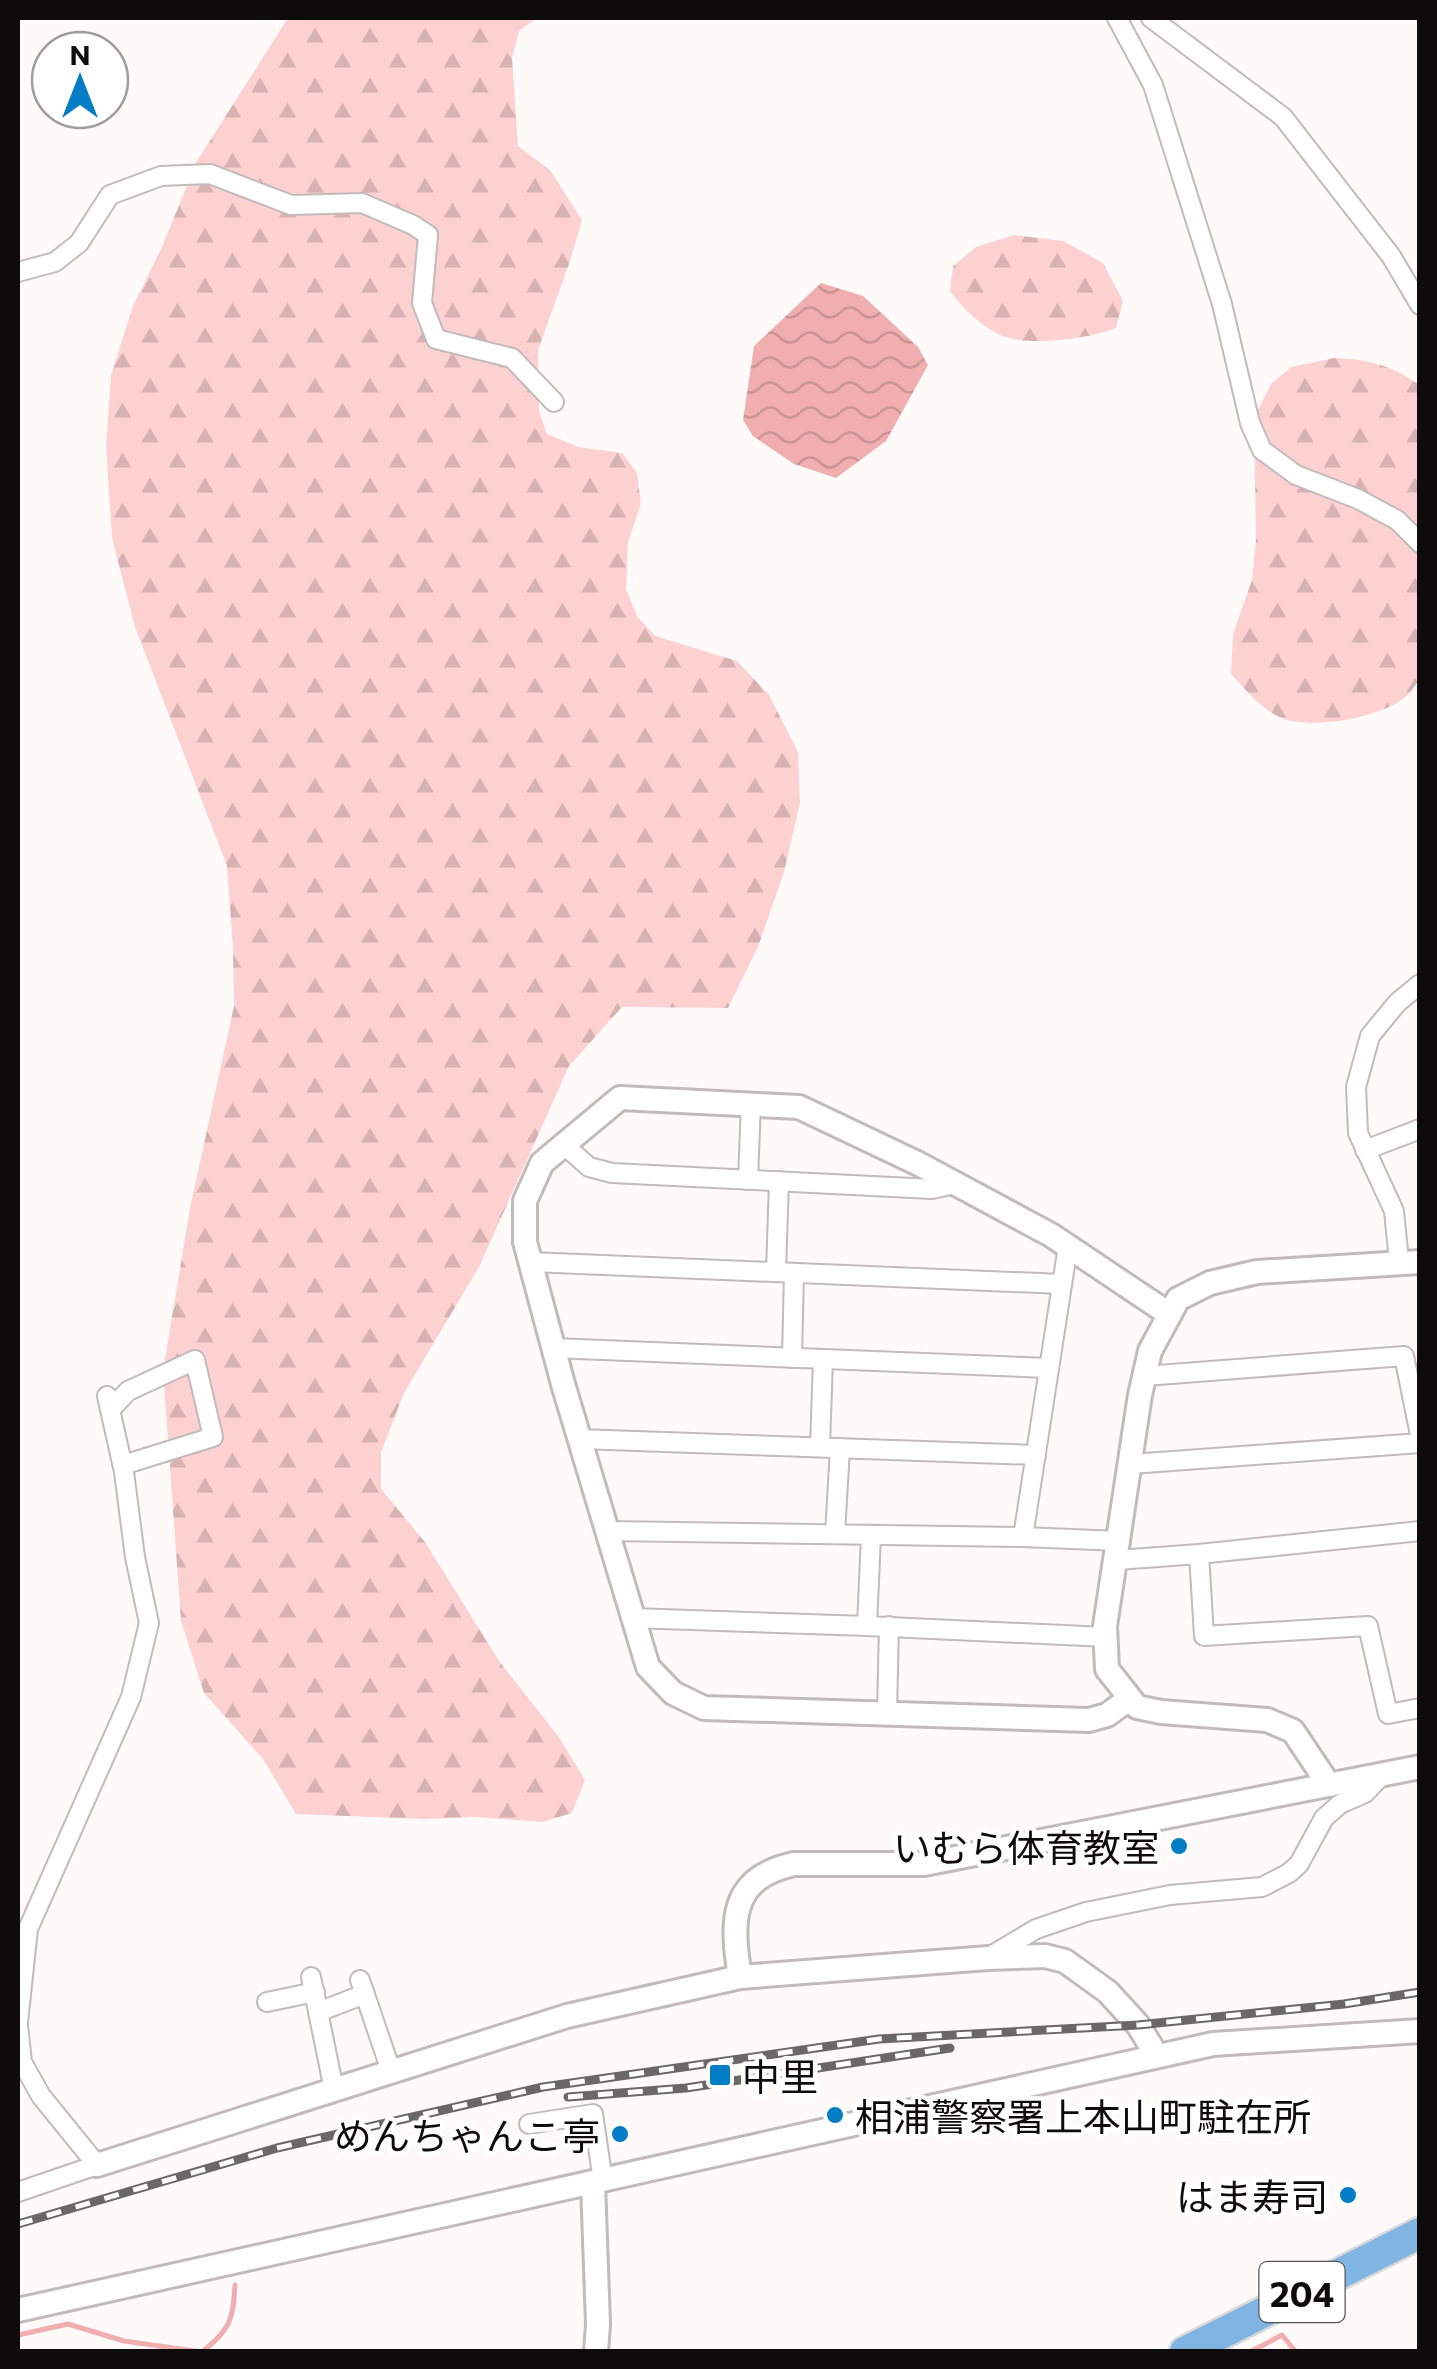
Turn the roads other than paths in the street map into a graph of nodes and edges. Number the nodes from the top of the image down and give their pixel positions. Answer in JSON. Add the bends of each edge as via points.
{"nodes":[{"id":1,"x":1151,"y":18,"type":"edge"},
{"id":2,"x":1127,"y":22,"type":"edge"},
{"id":3,"x":18,"y":272,"type":"edge"},
{"id":4,"x":1420,"y":304,"type":"edge"},
{"id":5,"x":554,"y":402,"type":"dead end"},
{"id":6,"x":1420,"y":543,"type":"edge"},
{"id":7,"x":1420,"y":984,"type":"edge"},
{"id":8,"x":751,"y":1104,"type":"junction"},
{"id":9,"x":1420,"y":1130,"type":"edge"},
{"id":10,"x":564,"y":1145,"type":"junction"},
{"id":11,"x":1365,"y":1150,"type":"junction"},
{"id":12,"x":748,"y":1180,"type":"junction"},
{"id":13,"x":779,"y":1181,"type":"junction"},
{"id":14,"x":954,"y":1184,"type":"junction"},
{"id":15,"x":1068,"y":1246,"type":"junction"},
{"id":16,"x":531,"y":1262,"type":"junction"},
{"id":17,"x":1409,"y":1262,"type":"edge"},
{"id":18,"x":785,"y":1273,"type":"junction"},
{"id":19,"x":1062,"y":1284,"type":"junction"},
{"id":20,"x":1169,"y":1314,"type":"junction"},
{"id":21,"x":553,"y":1348,"type":"junction"},
{"id":22,"x":792,"y":1358,"type":"junction"},
{"id":23,"x":823,"y":1359,"type":"junction"},
{"id":24,"x":1049,"y":1368,"type":"junction"},
{"id":25,"x":1144,"y":1376,"type":"junction"},
{"id":26,"x":1420,"y":1435,"type":"edge"},
{"id":27,"x":579,"y":1439,"type":"junction"},
{"id":28,"x":1420,"y":1443,"type":"edge"},
{"id":29,"x":820,"y":1447,"type":"junction"},
{"id":30,"x":840,"y":1448,"type":"junction"},
{"id":31,"x":1036,"y":1454,"type":"junction"},
{"id":32,"x":123,"y":1464,"type":"junction"},
{"id":33,"x":1130,"y":1464,"type":"junction"},
{"id":34,"x":607,"y":1531,"type":"junction"},
{"id":35,"x":1420,"y":1531,"type":"edge"},
{"id":36,"x":836,"y":1534,"type":"junction"},
{"id":37,"x":870,"y":1534,"type":"junction"},
{"id":38,"x":1023,"y":1537,"type":"junction"},
{"id":39,"x":1118,"y":1550,"type":"junction"},
{"id":40,"x":1199,"y":1554,"type":"junction"},
{"id":41,"x":632,"y":1618,"type":"junction"},
{"id":42,"x":867,"y":1626,"type":"junction"},
{"id":43,"x":889,"y":1626,"type":"junction"},
{"id":44,"x":1106,"y":1637,"type":"junction"},
{"id":45,"x":1129,"y":1699,"type":"junction"},
{"id":46,"x":1420,"y":1708,"type":"edge"},
{"id":47,"x":887,"y":1713,"type":"junction"},
{"id":48,"x":1420,"y":1767,"type":"edge"},
{"id":49,"x":1383,"y":1774,"type":"junction"},
{"id":50,"x":1329,"y":1784,"type":"junction"},
{"id":51,"x":988,"y":1958,"type":"junction"},
{"id":52,"x":740,"y":1978,"type":"junction"},
{"id":53,"x":267,"y":2002,"type":"dead end"},
{"id":54,"x":318,"y":2012,"type":"junction"},
{"id":55,"x":18,"y":2024,"type":"edge"},
{"id":56,"x":1420,"y":2031,"type":"edge"},
{"id":57,"x":1157,"y":2056,"type":"junction"},
{"id":58,"x":392,"y":2072,"type":"junction"},
{"id":59,"x":334,"y":2090,"type":"junction"},
{"id":60,"x":529,"y":2124,"type":"dead end"},
{"id":61,"x":97,"y":2165,"type":"junction"},
{"id":62,"x":598,"y":2182,"type":"junction"},
{"id":63,"x":18,"y":2192,"type":"edge"},
{"id":64,"x":1420,"y":2233,"type":"edge"},
{"id":65,"x":18,"y":2310,"type":"edge"},
{"id":66,"x":596,"y":2352,"type":"edge"},
{"id":67,"x":1186,"y":2352,"type":"edge"}],
"edges":[{"from":1,"to":4,"type":"street","via":[[1283,117]]},
{"from":2,"to":6,"type":"street","via":[[1153,85],[1262,450],[1296,475],[1398,520]]},
{"from":3,"to":5,"type":"street","via":[[55,262],[79,244],[110,195],[161,176],[210,174],[292,205],[362,203],[428,236],[422,303],[436,340],[512,358]]},
{"from":7,"to":11,"type":"street","via":[[1370,1036],[1356,1087]]},
{"from":8,"to":10,"type":"street","via":[[620,1098]]},
{"from":8,"to":12,"type":"street"},
{"from":8,"to":14,"type":"street","via":[[799,1106]]},
{"from":9,"to":11,"type":"street"},
{"from":10,"to":12,"type":"street","via":[[590,1166],[612,1173]]},
{"from":10,"to":16,"type":"street","via":[[542,1164],[525,1201]]},
{"from":11,"to":17,"type":"street"},
{"from":12,"to":13,"type":"street"},
{"from":13,"to":14,"type":"street","via":[[932,1189]]},
{"from":13,"to":18,"type":"street"},
{"from":14,"to":15,"type":"street"},
{"from":15,"to":19,"type":"street"},
{"from":15,"to":20,"type":"street"},
{"from":16,"to":18,"type":"street"},
{"from":16,"to":21,"type":"street"},
{"from":17,"to":20,"type":"street","via":[[1257,1272],[1210,1283],[1178,1299]]},
{"from":18,"to":19,"type":"street"},
{"from":18,"to":22,"type":"street"},
{"from":19,"to":24,"type":"street"},
{"from":20,"to":25,"type":"street"},
{"from":21,"to":22,"type":"street"},
{"from":21,"to":27,"type":"street"},
{"from":22,"to":23,"type":"street"},
{"from":23,"to":24,"type":"street"},
{"from":23,"to":29,"type":"street"},
{"from":24,"to":31,"type":"street"},
{"from":25,"to":26,"type":"street","via":[[1404,1356]]},
{"from":25,"to":33,"type":"street"},
{"from":27,"to":29,"type":"street"},
{"from":27,"to":34,"type":"street"},
{"from":28,"to":33,"type":"street"},
{"from":29,"to":30,"type":"street"},
{"from":30,"to":31,"type":"street"},
{"from":30,"to":36,"type":"street"},
{"from":31,"to":38,"type":"street"},
{"from":32,"to":32,"type":"street","via":[[109,1403],[194,1360],[213,1437]]},
{"from":32,"to":55,"type":"street","via":[[149,1623],[124,1715],[28,1930]]},
{"from":33,"to":39,"type":"street"},
{"from":34,"to":36,"type":"street"},
{"from":34,"to":41,"type":"street"},
{"from":35,"to":40,"type":"street"},
{"from":36,"to":37,"type":"street"},
{"from":37,"to":38,"type":"street"},
{"from":37,"to":42,"type":"street"},
{"from":38,"to":39,"type":"street"},
{"from":39,"to":40,"type":"street"},
{"from":39,"to":44,"type":"street"},
{"from":40,"to":46,"type":"street","via":[[1204,1636],[1368,1626],[1388,1714]]},
{"from":41,"to":42,"type":"street"},
{"from":41,"to":47,"type":"street","via":[[648,1667],[673,1692],[704,1708]]},
{"from":42,"to":43,"type":"street"},
{"from":43,"to":44,"type":"street"},
{"from":43,"to":47,"type":"street"},
{"from":44,"to":45,"type":"street","via":[[1107,1669]]},
{"from":45,"to":47,"type":"street","via":[[1090,1720]]},
{"from":45,"to":50,"type":"street","via":[[1161,1712],[1267,1720],[1293,1731]]},
{"from":48,"to":49,"type":"street"},
{"from":49,"to":50,"type":"street"},
{"from":49,"to":51,"type":"street","via":[[1324,1818],[1299,1864],[1262,1887],[1170,1895],[1086,1912]]},
{"from":50,"to":52,"type":"street","via":[[924,1864],[774,1868],[740,1897],[732,1933]]},
{"from":51,"to":52,"type":"street"},
{"from":51,"to":57,"type":"street","via":[[1065,1961],[1108,1992]]},
{"from":52,"to":58,"type":"street","via":[[567,2016]]},
{"from":53,"to":54,"type":"street","via":[[313,1984]]},
{"from":54,"to":58,"type":"street","via":[[363,1987]]},
{"from":54,"to":59,"type":"street"},
{"from":55,"to":61,"type":"street","via":[[22,2062]]},
{"from":56,"to":57,"type":"street","via":[[1213,2044]]},
{"from":57,"to":62,"type":"street"},
{"from":58,"to":59,"type":"street"},
{"from":59,"to":61,"type":"street"},
{"from":60,"to":62,"type":"street","via":[[593,2114]]},
{"from":61,"to":63,"type":"street"},
{"from":62,"to":65,"type":"street"},
{"from":62,"to":66,"type":"street"},
{"from":64,"to":67,"type":"highway","number":"204"}]}
